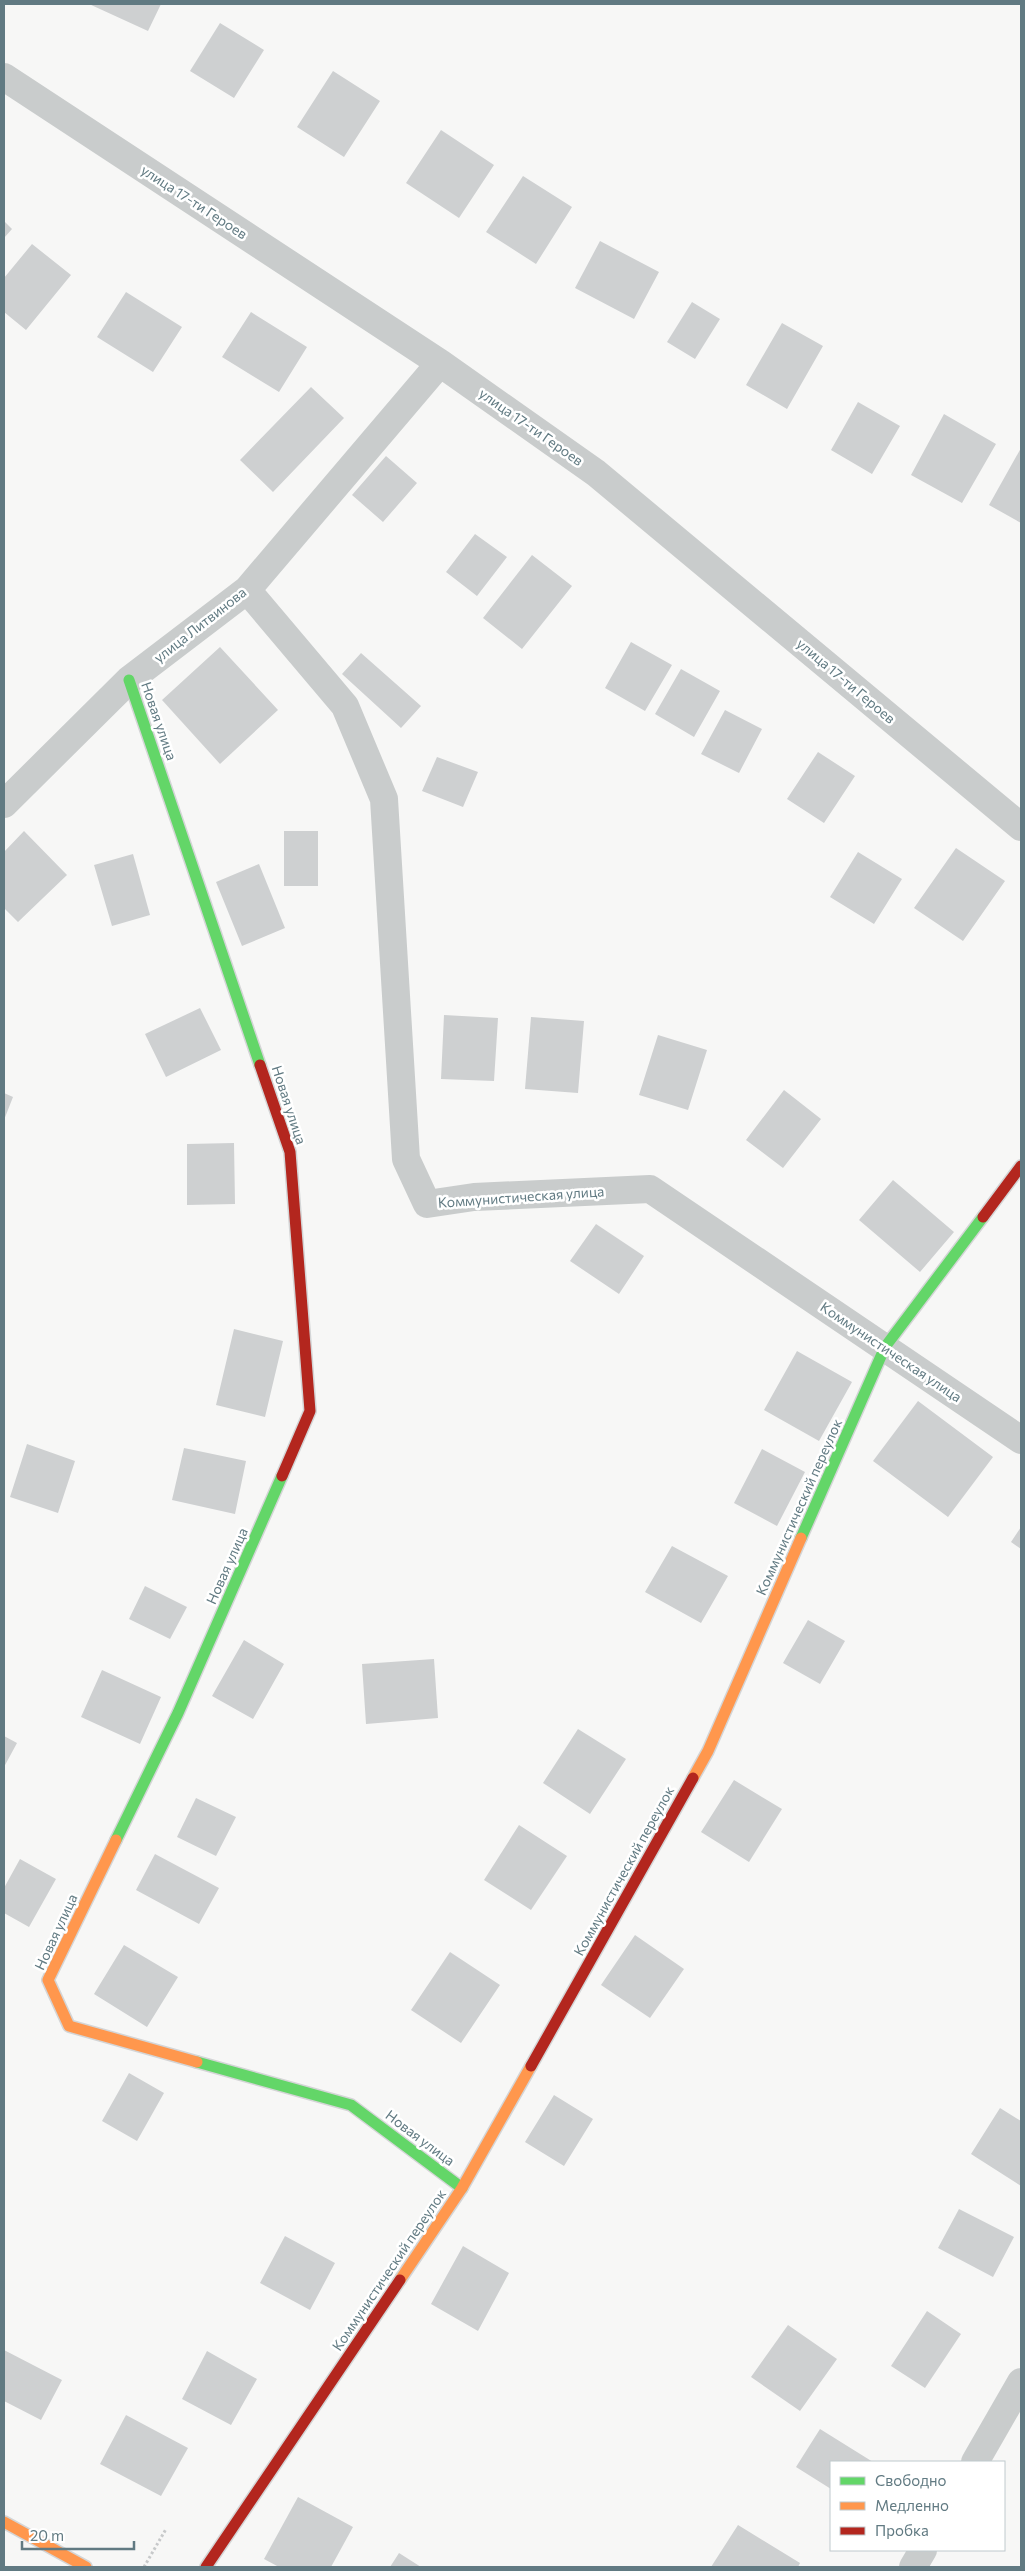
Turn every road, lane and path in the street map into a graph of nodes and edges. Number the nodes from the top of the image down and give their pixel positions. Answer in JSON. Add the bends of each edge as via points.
{"nodes":[{"id":1,"x":4,"y":77,"type":"edge"},
{"id":2,"x":440,"y":363,"type":"junction"},
{"id":3,"x":247,"y":590,"type":"junction"},
{"id":4,"x":129,"y":680,"type":"junction"},
{"id":5,"x":4,"y":804,"type":"edge"},
{"id":6,"x":1021,"y":827,"type":"edge"},
{"id":7,"x":1021,"y":1166,"type":"edge"},
{"id":8,"x":885,"y":1347,"type":"junction"},
{"id":9,"x":1021,"y":1440,"type":"edge"},
{"id":10,"x":462,"y":2188,"type":"junction"},
{"id":11,"x":1021,"y":2382,"type":"edge"},
{"id":12,"x":975,"y":2461,"type":"edge"},
{"id":13,"x":4,"y":2522,"type":"edge"},
{"id":14,"x":166,"y":2529,"type":"dead end"},
{"id":15,"x":922,"y":2551,"type":"edge"},
{"id":16,"x":86,"y":2567,"type":"edge"},
{"id":17,"x":144,"y":2567,"type":"edge"},
{"id":18,"x":206,"y":2567,"type":"edge"},
{"id":19,"x":913,"y":2567,"type":"edge"}],
"edges":[{"from":1,"to":2,"type":"street","name":"улица 17-ти Героев"},
{"from":2,"to":3,"type":"street","name":"улица Литвинова"},
{"from":2,"to":6,"type":"street","name":"улица 17-ти Героев","via":[[596,473]]},
{"from":3,"to":4,"type":"street","name":"улица Литвинова"},
{"from":3,"to":8,"type":"street","name":"Коммунистическая улица","via":[[345,706],[384,799],[406,1159],[427,1204],[474,1197],[650,1189]]},
{"from":4,"to":5,"type":"street","name":"улица Литвинова"},
{"from":4,"to":10,"type":"street","name":"Новая улица","via":[[290,1152],[310,1411],[178,1714],[48,1980],[69,2026],[352,2105]]},
{"from":7,"to":8,"type":"street","name":"Коммунистический переулок"},
{"from":8,"to":9,"type":"street","name":"Коммунистическая улица"},
{"from":8,"to":10,"type":"street","name":"Коммунистический переулок","via":[[708,1751]]},
{"from":10,"to":18,"type":"street","name":"Коммунистический переулок"},
{"from":11,"to":12,"type":"street"},
{"from":13,"to":16,"type":"street"},
{"from":14,"to":17,"type":"path"},
{"from":15,"to":19,"type":"street"}]}
